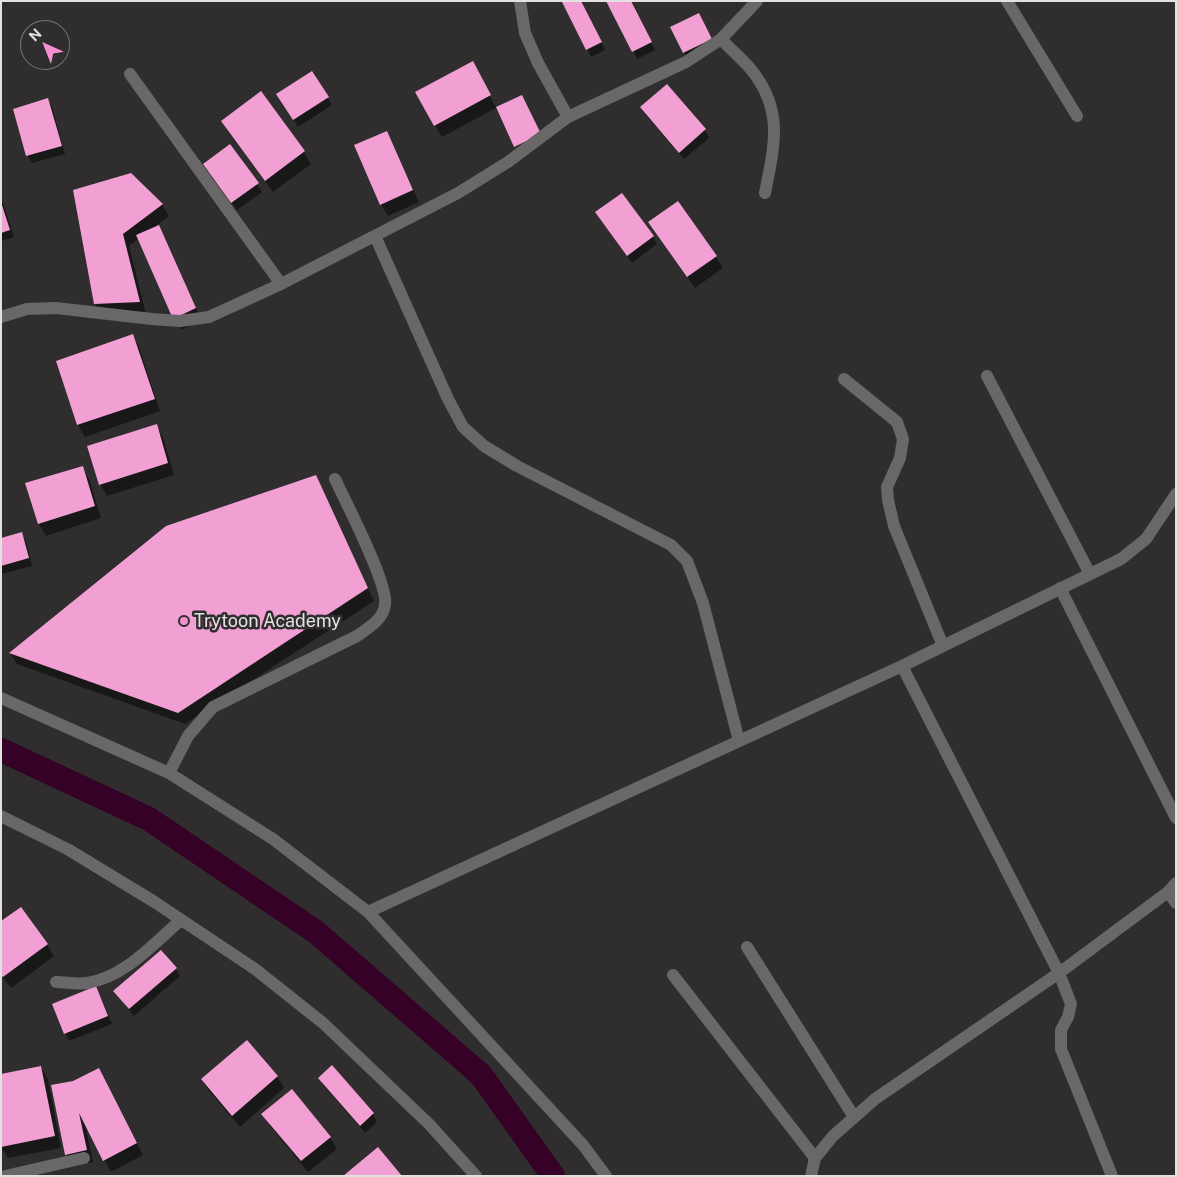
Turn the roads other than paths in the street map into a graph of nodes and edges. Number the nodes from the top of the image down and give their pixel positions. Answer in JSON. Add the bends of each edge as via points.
{"nodes":[{"id":1,"x":520,"y":1,"type":"edge"},
{"id":2,"x":757,"y":1,"type":"edge"},
{"id":3,"x":1007,"y":1,"type":"edge"},
{"id":4,"x":720,"y":39,"type":"junction"},
{"id":5,"x":130,"y":74,"type":"dead end"},
{"id":6,"x":1076,"y":116,"type":"dead end"},
{"id":7,"x":568,"y":117,"type":"junction"},
{"id":8,"x":765,"y":193,"type":"dead end"},
{"id":9,"x":376,"y":236,"type":"junction"},
{"id":10,"x":281,"y":284,"type":"junction"},
{"id":11,"x":1,"y":317,"type":"edge"},
{"id":12,"x":987,"y":376,"type":"dead end"},
{"id":13,"x":844,"y":380,"type":"dead end"},
{"id":14,"x":335,"y":479,"type":"dead end"},
{"id":15,"x":1176,"y":494,"type":"edge"},
{"id":16,"x":1090,"y":574,"type":"junction"},
{"id":17,"x":1060,"y":588,"type":"junction"},
{"id":18,"x":943,"y":646,"type":"junction"},
{"id":19,"x":902,"y":666,"type":"junction"},
{"id":20,"x":1,"y":698,"type":"edge"},
{"id":21,"x":739,"y":741,"type":"junction"},
{"id":22,"x":169,"y":773,"type":"junction"},
{"id":23,"x":1,"y":816,"type":"edge"},
{"id":24,"x":1176,"y":818,"type":"edge"},
{"id":25,"x":1172,"y":888,"type":"edge"},
{"id":26,"x":1176,"y":903,"type":"edge"},
{"id":27,"x":368,"y":912,"type":"junction"},
{"id":28,"x":182,"y":920,"type":"junction"},
{"id":29,"x":747,"y":947,"type":"dead end"},
{"id":30,"x":1059,"y":973,"type":"junction"},
{"id":31,"x":673,"y":975,"type":"dead end"},
{"id":32,"x":56,"y":982,"type":"dead end"},
{"id":33,"x":854,"y":1117,"type":"junction"},
{"id":34,"x":84,"y":1158,"type":"dead end"},
{"id":35,"x":815,"y":1158,"type":"junction"},
{"id":36,"x":6,"y":1176,"type":"edge"},
{"id":37,"x":476,"y":1176,"type":"edge"},
{"id":38,"x":606,"y":1176,"type":"edge"},
{"id":39,"x":811,"y":1176,"type":"edge"},
{"id":40,"x":1112,"y":1176,"type":"edge"}],
"edges":[{"from":1,"to":7,"type":"street","via":[[525,33]]},
{"from":2,"to":4,"type":"street"},
{"from":3,"to":6,"type":"street"},
{"from":4,"to":7,"type":"street","via":[[686,62]]},
{"from":4,"to":8,"type":"street","via":[[753,71],[767,93],[775,119],[774,149]]},
{"from":5,"to":10,"type":"street"},
{"from":7,"to":9,"type":"street","via":[[508,162],[458,193]]},
{"from":9,"to":10,"type":"street"},
{"from":9,"to":21,"type":"street","via":[[463,427],[484,446],[517,466],[671,545],[687,561],[702,603]]},
{"from":10,"to":11,"type":"street","via":[[209,317],[180,321],[56,308],[27,309]]},
{"from":12,"to":16,"type":"street"},
{"from":13,"to":18,"type":"street","via":[[897,422],[903,439],[900,458],[887,487],[888,500],[894,526]]},
{"from":14,"to":22,"type":"street","via":[[383,585],[385,606],[377,621],[357,636],[213,707],[188,736]]},
{"from":15,"to":16,"type":"street","via":[[1146,539],[1121,559]]},
{"from":16,"to":17,"type":"street"},
{"from":17,"to":18,"type":"street"},
{"from":17,"to":24,"type":"street"},
{"from":18,"to":19,"type":"street"},
{"from":19,"to":21,"type":"street"},
{"from":19,"to":30,"type":"street"},
{"from":20,"to":22,"type":"street"},
{"from":21,"to":27,"type":"street"},
{"from":22,"to":27,"type":"street","via":[[273,839]]},
{"from":23,"to":28,"type":"street","via":[[69,850]]},
{"from":25,"to":26,"type":"street"},
{"from":25,"to":30,"type":"street"},
{"from":27,"to":38,"type":"street","via":[[583,1145]]},
{"from":28,"to":32,"type":"street","via":[[112,976],[86,983]]},
{"from":28,"to":37,"type":"street","via":[[255,969],[323,1023],[430,1124]]},
{"from":29,"to":33,"type":"street"},
{"from":30,"to":33,"type":"street","via":[[875,1098]]},
{"from":30,"to":40,"type":"street","via":[[1071,1004],[1061,1030],[1061,1049]]},
{"from":31,"to":35,"type":"street"},
{"from":33,"to":35,"type":"street"},
{"from":34,"to":36,"type":"street"},
{"from":35,"to":39,"type":"street"}]}
